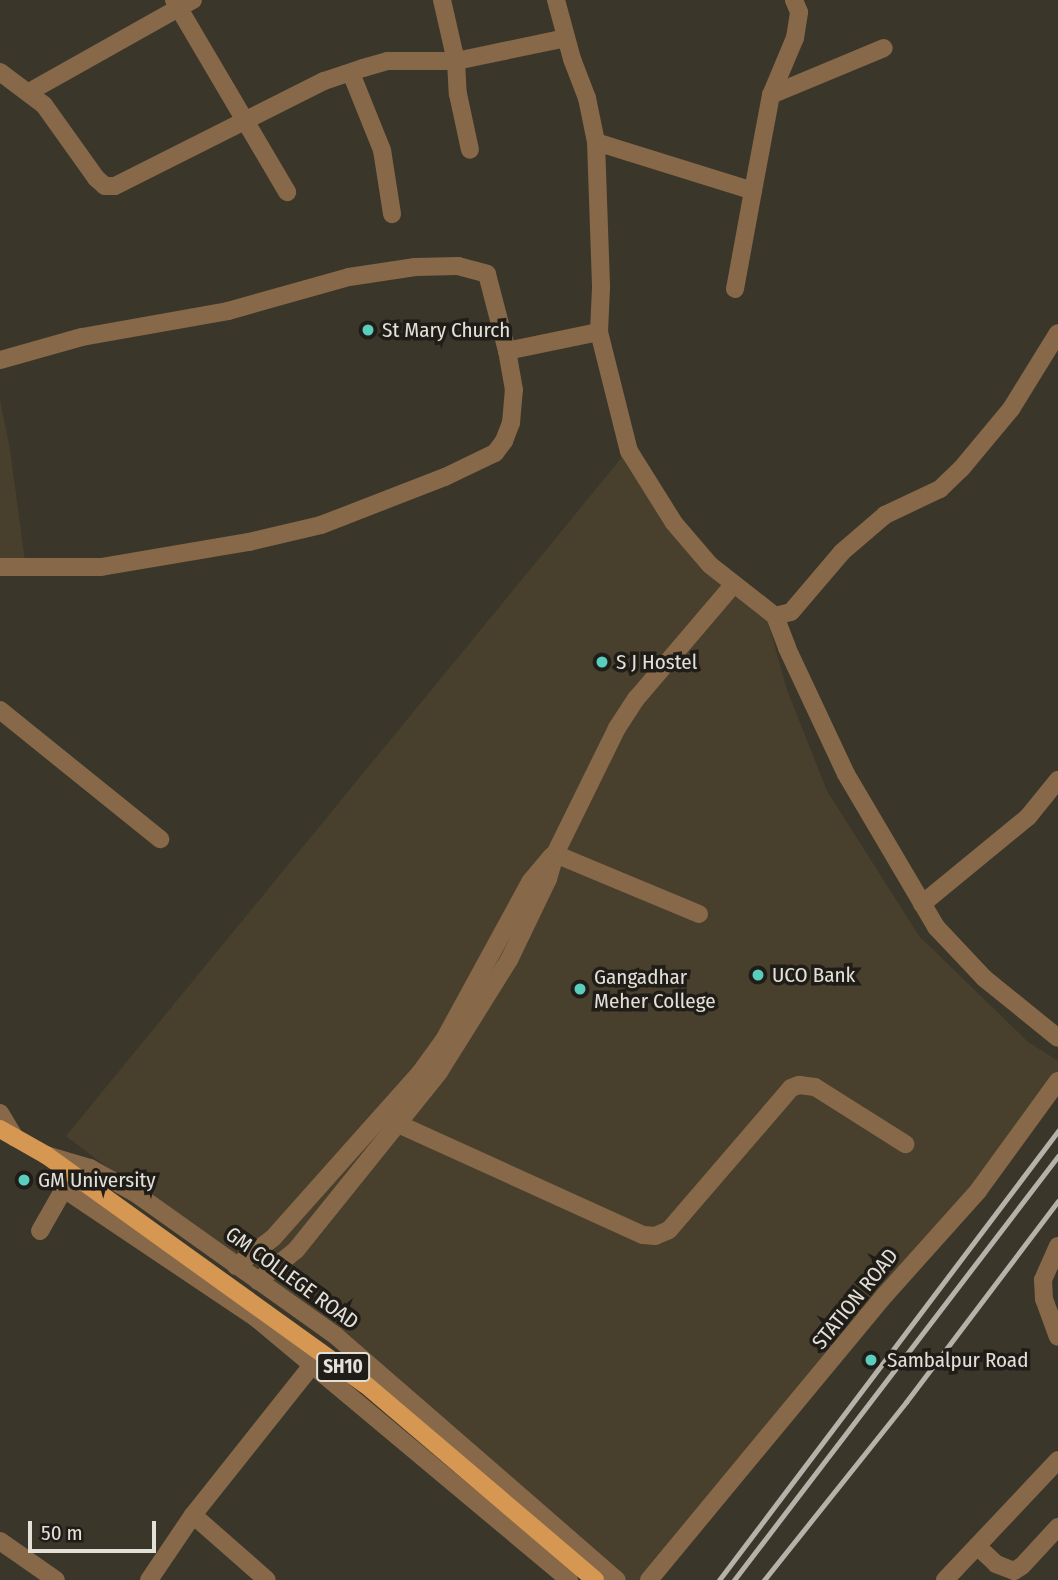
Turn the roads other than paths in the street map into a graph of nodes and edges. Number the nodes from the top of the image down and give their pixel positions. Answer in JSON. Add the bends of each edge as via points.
{"nodes":[{"id":1,"x":442,"y":0,"type":"edge"},
{"id":2,"x":555,"y":0,"type":"edge"},
{"id":3,"x":794,"y":0,"type":"edge"},
{"id":4,"x":182,"y":3,"type":"edge"},
{"id":5,"x":566,"y":37,"type":"junction"},
{"id":6,"x":884,"y":48,"type":"dead end"},
{"id":7,"x":456,"y":61,"type":"junction"},
{"id":8,"x":0,"y":72,"type":"edge"},
{"id":9,"x":351,"y":73,"type":"junction"},
{"id":10,"x":29,"y":92,"type":"junction"},
{"id":11,"x":771,"y":95,"type":"junction"},
{"id":12,"x":247,"y":121,"type":"junction"},
{"id":13,"x":596,"y":142,"type":"junction"},
{"id":14,"x":470,"y":150,"type":"dead end"},
{"id":15,"x":753,"y":191,"type":"junction"},
{"id":16,"x":286,"y":192,"type":"dead end"},
{"id":17,"x":392,"y":214,"type":"dead end"},
{"id":18,"x":735,"y":289,"type":"dead end"},
{"id":19,"x":600,"y":332,"type":"junction"},
{"id":20,"x":1058,"y":333,"type":"edge"},
{"id":21,"x":508,"y":351,"type":"junction"},
{"id":22,"x":0,"y":360,"type":"edge"},
{"id":23,"x":0,"y":567,"type":"edge"},
{"id":24,"x":734,"y":584,"type":"junction"},
{"id":25,"x":775,"y":616,"type":"junction"},
{"id":26,"x":0,"y":710,"type":"edge"},
{"id":27,"x":1058,"y":780,"type":"edge"},
{"id":28,"x":160,"y":839,"type":"dead end"},
{"id":29,"x":555,"y":854,"type":"junction"},
{"id":30,"x":922,"y":904,"type":"junction"},
{"id":31,"x":699,"y":914,"type":"dead end"},
{"id":32,"x":1058,"y":1038,"type":"edge"},
{"id":33,"x":1058,"y":1081,"type":"edge"},
{"id":34,"x":0,"y":1113,"type":"edge"},
{"id":35,"x":396,"y":1123,"type":"junction"},
{"id":36,"x":8,"y":1133,"type":"edge"},
{"id":37,"x":905,"y":1144,"type":"dead end"},
{"id":38,"x":46,"y":1155,"type":"junction"},
{"id":39,"x":68,"y":1178,"type":"junction"},
{"id":40,"x":40,"y":1231,"type":"dead end"},
{"id":41,"x":1058,"y":1246,"type":"edge"},
{"id":42,"x":236,"y":1266,"type":"junction"},
{"id":43,"x":258,"y":1281,"type":"junction"},
{"id":44,"x":1058,"y":1337,"type":"edge"},
{"id":45,"x":313,"y":1364,"type":"junction"},
{"id":46,"x":1058,"y":1460,"type":"edge"},
{"id":47,"x":193,"y":1515,"type":"junction"},
{"id":48,"x":1058,"y":1527,"type":"edge"},
{"id":49,"x":0,"y":1541,"type":"edge"},
{"id":50,"x":977,"y":1546,"type":"junction"},
{"id":51,"x":55,"y":1580,"type":"edge"},
{"id":52,"x":149,"y":1580,"type":"edge"},
{"id":53,"x":267,"y":1580,"type":"edge"},
{"id":54,"x":569,"y":1580,"type":"edge"},
{"id":55,"x":595,"y":1580,"type":"edge"},
{"id":56,"x":617,"y":1580,"type":"edge"},
{"id":57,"x":649,"y":1580,"type":"edge"},
{"id":58,"x":945,"y":1580,"type":"edge"}],
"edges":[{"from":1,"to":7,"type":"street"},
{"from":2,"to":5,"type":"street"},
{"from":3,"to":11,"type":"street","via":[[799,12],[795,38]]},
{"from":4,"to":10,"type":"street"},
{"from":4,"to":12,"type":"street"},
{"from":5,"to":7,"type":"street"},
{"from":5,"to":13,"type":"street"},
{"from":6,"to":11,"type":"street"},
{"from":7,"to":9,"type":"street","via":[[387,61]]},
{"from":7,"to":14,"type":"street"},
{"from":8,"to":10,"type":"street"},
{"from":9,"to":12,"type":"street","via":[[324,81]]},
{"from":9,"to":17,"type":"street","via":[[382,150]]},
{"from":10,"to":12,"type":"street","via":[[105,186],[115,186]]},
{"from":11,"to":15,"type":"street"},
{"from":12,"to":16,"type":"street"},
{"from":13,"to":15,"type":"street"},
{"from":13,"to":19,"type":"street"},
{"from":15,"to":18,"type":"street"},
{"from":19,"to":21,"type":"street"},
{"from":19,"to":24,"type":"street","via":[[629,451],[674,523],[710,565]]},
{"from":20,"to":25,"type":"street","via":[[1011,409],[961,469],[940,489],[875,523],[842,552],[791,612]]},
{"from":21,"to":22,"type":"street","via":[[486,274],[436,266],[349,277],[228,311],[82,337]]},
{"from":21,"to":23,"type":"street","via":[[514,390],[504,441],[495,453],[445,477],[321,525],[248,542],[101,567]]},
{"from":24,"to":25,"type":"street"},
{"from":24,"to":29,"type":"street","via":[[636,699]]},
{"from":25,"to":30,"type":"street","via":[[846,774]]},
{"from":26,"to":28,"type":"street"},
{"from":27,"to":30,"type":"street","via":[[1028,817]]},
{"from":29,"to":31,"type":"street"},
{"from":29,"to":35,"type":"street","via":[[538,902],[476,1016],[439,1072]]},
{"from":29,"to":42,"type":"street","via":[[530,883],[450,1030],[421,1073],[273,1238]]},
{"from":30,"to":32,"type":"street","via":[[957,952]]},
{"from":33,"to":57,"type":"street","name":"STATION ROAD","via":[[978,1191],[885,1295]]},
{"from":34,"to":36,"type":"street"},
{"from":35,"to":37,"type":"street","via":[[643,1235],[655,1236],[669,1230],[791,1088],[799,1085],[815,1087]]},
{"from":35,"to":43,"type":"street","via":[[296,1250]]},
{"from":36,"to":38,"type":"main road","number":"SH10"},
{"from":38,"to":39,"type":"main road","number":"SH10"},
{"from":38,"to":42,"type":"street","name":"GM COLLEGE ROAD","via":[[90,1167],[135,1193]]},
{"from":39,"to":40,"type":"street"},
{"from":39,"to":45,"type":"street"},
{"from":39,"to":55,"type":"main road","number":"SH10","via":[[356,1376]]},
{"from":41,"to":44,"type":"street","via":[[1043,1280],[1044,1299]]},
{"from":42,"to":43,"type":"street","name":"GM COLLEGE ROAD"},
{"from":43,"to":56,"type":"street","name":"GM COLLEGE ROAD","via":[[373,1365]]},
{"from":45,"to":47,"type":"street"},
{"from":45,"to":54,"type":"street"},
{"from":46,"to":50,"type":"street"},
{"from":47,"to":52,"type":"street"},
{"from":47,"to":53,"type":"street"},
{"from":48,"to":50,"type":"street","via":[[1014,1571],[996,1564]]},
{"from":49,"to":51,"type":"street"},
{"from":50,"to":58,"type":"street"}]}
